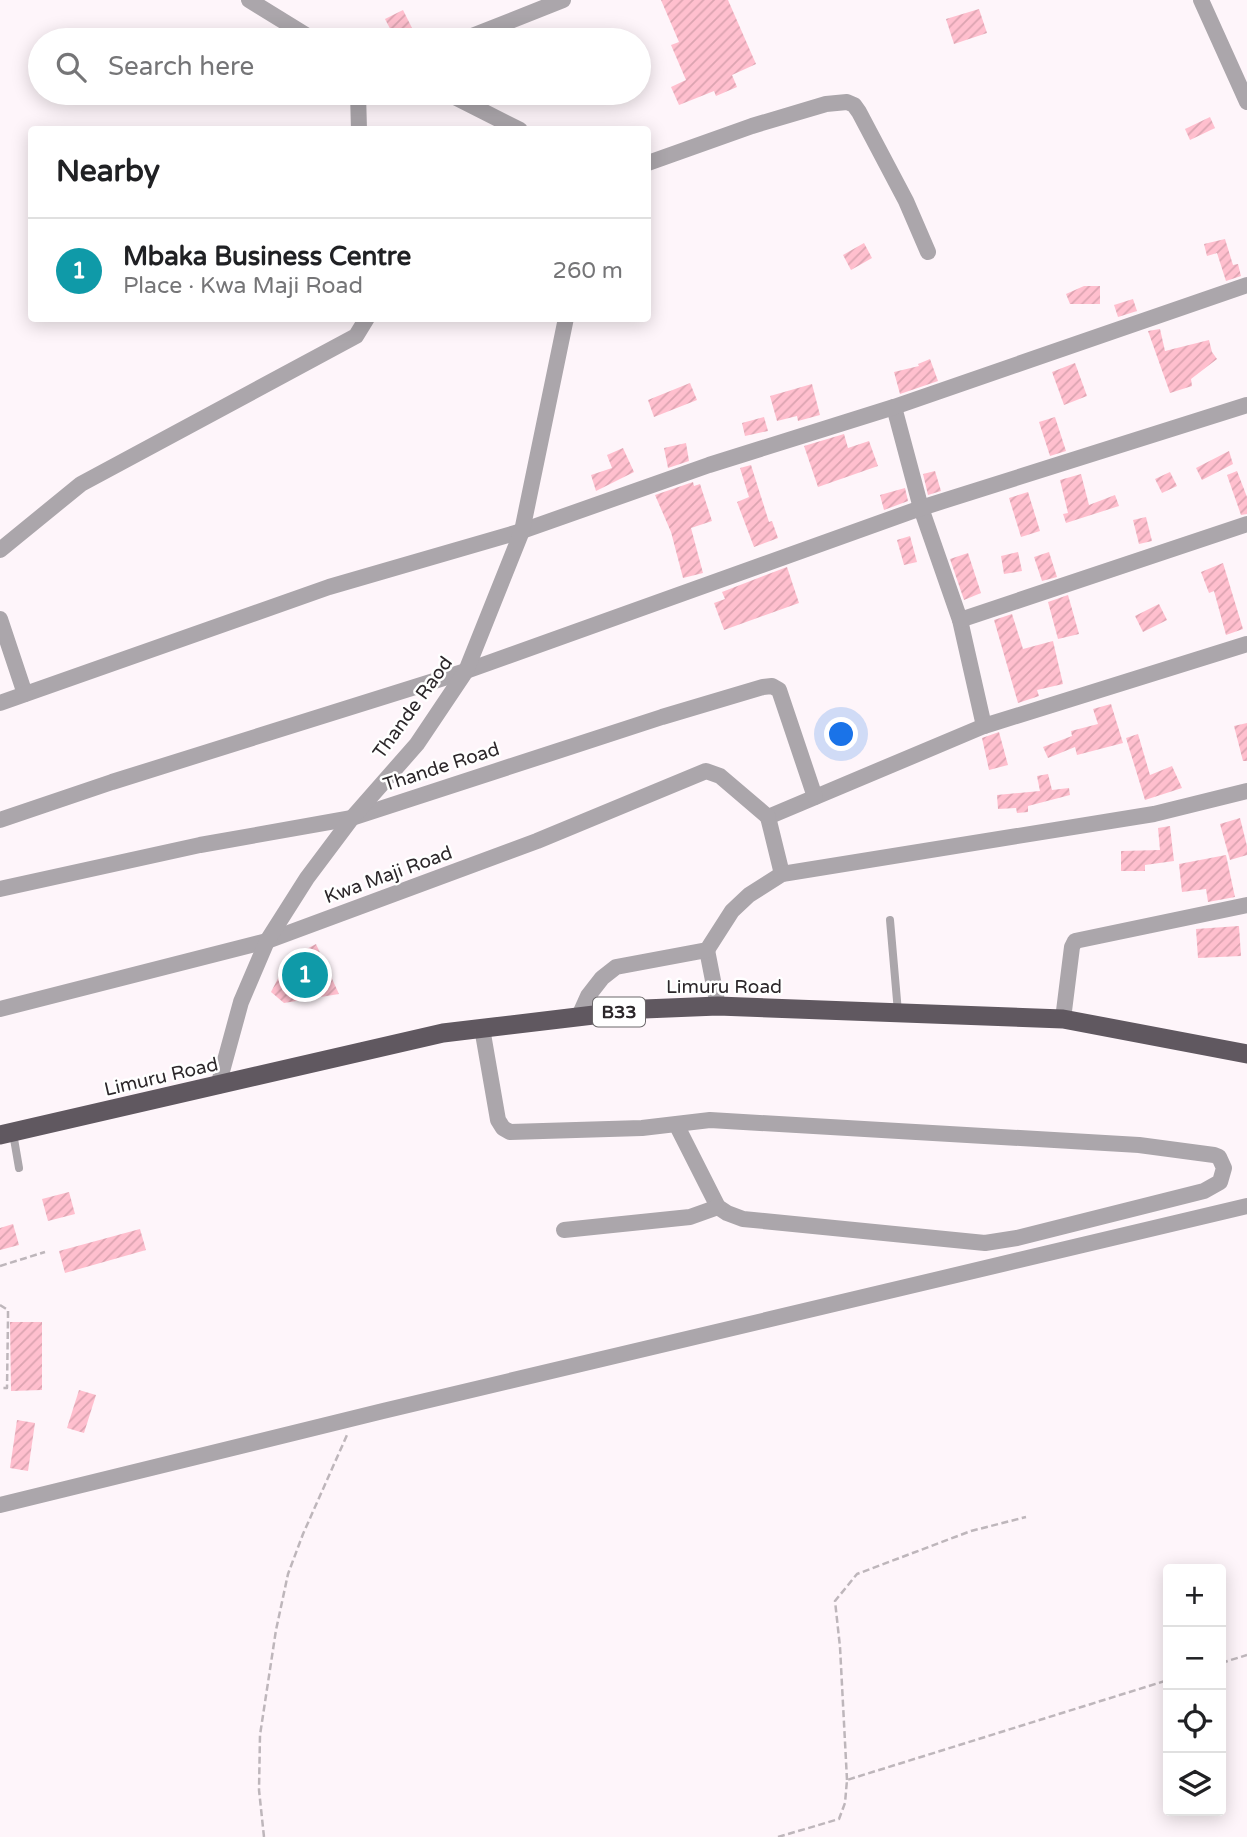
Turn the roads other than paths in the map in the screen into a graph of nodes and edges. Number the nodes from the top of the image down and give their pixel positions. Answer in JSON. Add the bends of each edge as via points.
{"nodes":[{"id":1,"x":249,"y":0,"type":"edge"},
{"id":2,"x":563,"y":0,"type":"edge"},
{"id":3,"x":1201,"y":0,"type":"edge"},
{"id":4,"x":294,"y":28,"type":"edge"},
{"id":5,"x":492,"y":28,"type":"edge"},
{"id":6,"x":1247,"y":102,"type":"edge"},
{"id":7,"x":358,"y":105,"type":"edge"},
{"id":8,"x":471,"y":105,"type":"edge"},
{"id":9,"x":359,"y":126,"type":"edge"},
{"id":10,"x":512,"y":126,"type":"edge"},
{"id":11,"x":651,"y":162,"type":"edge"},
{"id":12,"x":928,"y":252,"type":"dead end"},
{"id":13,"x":1247,"y":285,"type":"edge"},
{"id":14,"x":365,"y":322,"type":"edge"},
{"id":15,"x":565,"y":322,"type":"edge"},
{"id":16,"x":1247,"y":405,"type":"edge"},
{"id":17,"x":894,"y":407,"type":"junction"},
{"id":18,"x":921,"y":508,"type":"junction"},
{"id":19,"x":1247,"y":524,"type":"edge"},
{"id":20,"x":522,"y":531,"type":"junction"},
{"id":21,"x":0,"y":550,"type":"edge"},
{"id":22,"x":0,"y":619,"type":"edge"},
{"id":23,"x":960,"y":620,"type":"junction"},
{"id":24,"x":1247,"y":644,"type":"edge"},
{"id":25,"x":466,"y":671,"type":"junction"},
{"id":26,"x":25,"y":694,"type":"junction"},
{"id":27,"x":0,"y":703,"type":"edge"},
{"id":28,"x":984,"y":726,"type":"junction"},
{"id":29,"x":1247,"y":791,"type":"edge"},
{"id":30,"x":815,"y":797,"type":"junction"},
{"id":31,"x":768,"y":817,"type":"junction"},
{"id":32,"x":352,"y":818,"type":"junction"},
{"id":33,"x":0,"y":820,"type":"edge"},
{"id":34,"x":782,"y":874,"type":"junction"},
{"id":35,"x":0,"y":890,"type":"edge"},
{"id":36,"x":1247,"y":905,"type":"edge"},
{"id":37,"x":890,"y":920,"type":"dead end"},
{"id":38,"x":267,"y":941,"type":"junction"},
{"id":39,"x":707,"y":950,"type":"junction"},
{"id":40,"x":718,"y":1006,"type":"junction"},
{"id":41,"x":0,"y":1009,"type":"edge"},
{"id":42,"x":898,"y":1013,"type":"junction"},
{"id":43,"x":579,"y":1016,"type":"junction"},
{"id":44,"x":1063,"y":1019,"type":"junction"},
{"id":45,"x":482,"y":1028,"type":"junction"},
{"id":46,"x":1247,"y":1054,"type":"edge"},
{"id":47,"x":218,"y":1086,"type":"junction"},
{"id":48,"x":676,"y":1124,"type":"junction"},
{"id":49,"x":6,"y":1134,"type":"edge"},
{"id":50,"x":19,"y":1168,"type":"dead end"},
{"id":51,"x":1247,"y":1206,"type":"edge"},
{"id":52,"x":718,"y":1207,"type":"junction"},
{"id":53,"x":564,"y":1230,"type":"dead end"},
{"id":54,"x":0,"y":1505,"type":"edge"}],
"edges":[{"from":1,"to":4,"type":"street"},
{"from":2,"to":5,"type":"street"},
{"from":3,"to":6,"type":"street"},
{"from":7,"to":9,"type":"street"},
{"from":8,"to":10,"type":"street"},
{"from":11,"to":12,"type":"street","via":[[752,126],[847,102],[859,112]]},
{"from":13,"to":17,"type":"street"},
{"from":14,"to":21,"type":"street","via":[[356,336],[81,484]]},
{"from":15,"to":20,"type":"street","name":"Thande Raod"},
{"from":16,"to":18,"type":"street"},
{"from":17,"to":18,"type":"street"},
{"from":17,"to":20,"type":"street"},
{"from":18,"to":23,"type":"street"},
{"from":18,"to":25,"type":"street"},
{"from":19,"to":23,"type":"street"},
{"from":20,"to":25,"type":"street","name":"Thande Raod"},
{"from":20,"to":26,"type":"street","via":[[329,587]]},
{"from":22,"to":26,"type":"street"},
{"from":23,"to":28,"type":"street"},
{"from":24,"to":28,"type":"street"},
{"from":25,"to":32,"type":"street","name":"Thande Raod","via":[[417,744]]},
{"from":25,"to":33,"type":"street"},
{"from":26,"to":27,"type":"street"},
{"from":28,"to":30,"type":"street"},
{"from":29,"to":34,"type":"street","via":[[1154,814]]},
{"from":30,"to":31,"type":"street"},
{"from":30,"to":32,"type":"street","name":"Thande Road","via":[[779,690],[772,686]]},
{"from":31,"to":34,"type":"street"},
{"from":31,"to":38,"type":"street","name":"Kwa Maji Road","via":[[720,776],[706,771],[537,841]]},
{"from":32,"to":35,"type":"street","name":"Thande Road","via":[[200,845]]},
{"from":32,"to":38,"type":"street","name":"Thande Raod"},
{"from":34,"to":39,"type":"street","via":[[732,911]]},
{"from":36,"to":44,"type":"street","via":[[1075,941]]},
{"from":37,"to":42,"type":"lane"},
{"from":38,"to":41,"type":"street","name":"Kwa Maji Road"},
{"from":38,"to":47,"type":"street","name":"Thande Raod","via":[[241,1002]]},
{"from":39,"to":40,"type":"street"},
{"from":39,"to":43,"type":"street","via":[[616,967],[588,996]]},
{"from":40,"to":42,"type":"highway","name":"Limuru Road","number":"B33"},
{"from":40,"to":43,"type":"highway","name":"Limuru Road","number":"B33"},
{"from":42,"to":44,"type":"highway","name":"Limuru Road","number":"B33"},
{"from":43,"to":45,"type":"highway","name":"Limuru Road","number":"B33"},
{"from":44,"to":46,"type":"highway","name":"Limuru Road","number":"B33"},
{"from":45,"to":47,"type":"highway","name":"Limuru Road","number":"B33"},
{"from":45,"to":48,"type":"street","via":[[498,1120],[510,1132]]},
{"from":47,"to":49,"type":"highway","name":"Limuru Road","number":"B33"},
{"from":48,"to":52,"type":"street"},
{"from":48,"to":52,"type":"street","via":[[710,1120],[1139,1145],[1214,1155],[1224,1168],[1220,1182],[1204,1191],[985,1243],[743,1219]]},
{"from":49,"to":50,"type":"lane"},
{"from":51,"to":54,"type":"street"},
{"from":52,"to":53,"type":"street","via":[[690,1217]]}]}
